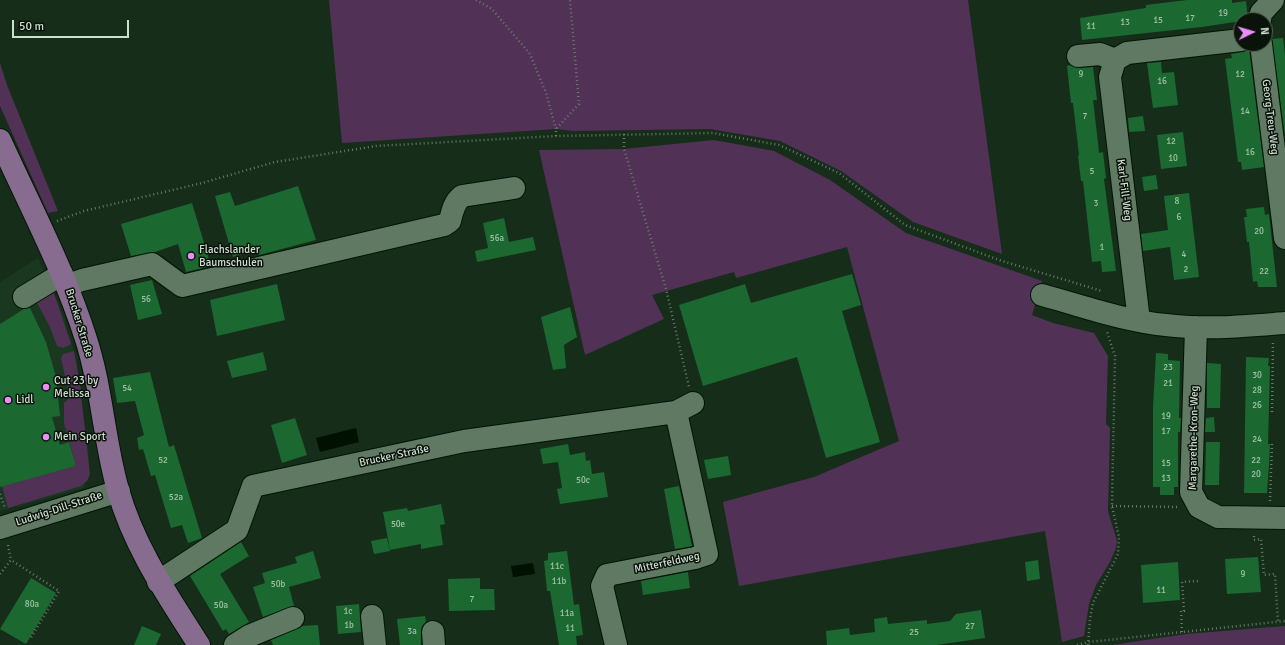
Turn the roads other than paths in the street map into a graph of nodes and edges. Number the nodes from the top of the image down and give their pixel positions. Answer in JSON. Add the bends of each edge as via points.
{"nodes":[{"id":1,"x":1273,"y":0,"type":"edge"},
{"id":2,"x":1261,"y":12,"type":"edge"},
{"id":3,"x":1233,"y":41,"type":"edge"},
{"id":4,"x":1262,"y":52,"type":"edge"},
{"id":5,"x":1078,"y":56,"type":"dead end"},
{"id":6,"x":1115,"y":60,"type":"junction"},
{"id":7,"x":0,"y":140,"type":"edge"},
{"id":8,"x":514,"y":188,"type":"dead end"},
{"id":9,"x":1285,"y":238,"type":"edge"},
{"id":10,"x":65,"y":280,"type":"junction"},
{"id":11,"x":1042,"y":295,"type":"dead end"},
{"id":12,"x":24,"y":297,"type":"dead end"},
{"id":13,"x":1139,"y":321,"type":"junction"},
{"id":14,"x":1279,"y":323,"type":"edge"},
{"id":15,"x":1196,"y":327,"type":"junction"},
{"id":16,"x":684,"y":407,"type":"joint"},
{"id":17,"x":118,"y":491,"type":"junction"},
{"id":18,"x":1269,"y":517,"type":"edge"},
{"id":19,"x":0,"y":528,"type":"edge"},
{"id":20,"x":158,"y":582,"type":"junction"},
{"id":21,"x":372,"y":616,"type":"dead end"},
{"id":22,"x":293,"y":618,"type":"dead end"},
{"id":23,"x":199,"y":645,"type":"edge"},
{"id":24,"x":235,"y":645,"type":"edge"},
{"id":25,"x":375,"y":645,"type":"edge"},
{"id":26,"x":616,"y":645,"type":"edge"}],
"edges":[{"from":1,"to":2,"type":"street"},
{"from":3,"to":6,"type":"street","via":[[1127,53]]},
{"from":4,"to":9,"type":"street","name":"Georg-Treu-Weg"},
{"from":5,"to":6,"type":"street","via":[[1100,54]]},
{"from":6,"to":13,"type":"street","name":"Karl-Fill-Weg","via":[[1110,77]]},
{"from":7,"to":10,"type":"main road","name":"Brucker Straße"},
{"from":8,"to":10,"type":"street","via":[[462,196],[454,206],[450,222],[444,225],[182,286],[152,264],[82,280]]},
{"from":10,"to":12,"type":"street"},
{"from":10,"to":17,"type":"main road","name":"Brucker Straße","via":[[87,341]]},
{"from":11,"to":13,"type":"street","via":[[1110,304]]},
{"from":13,"to":15,"type":"street","via":[[1166,326]]},
{"from":14,"to":15,"type":"street"},
{"from":15,"to":18,"type":"street","name":"Margarethe-Kron-Weg","via":[[1191,492],[1199,507],[1218,517]]},
{"from":16,"to":20,"type":"street","name":"Brucker Straße","via":[[464,441],[253,486],[237,530]]},
{"from":16,"to":26,"type":"street","name":"Mitterfeldweg","via":[[706,554],[607,575],[602,586]]},
{"from":17,"to":19,"type":"street","name":"Ludwig-Dill-Straße"},
{"from":17,"to":20,"type":"main road","name":"Brucker Straße"},
{"from":20,"to":23,"type":"main road","name":"Brucker Straße"},
{"from":21,"to":25,"type":"street"},
{"from":22,"to":24,"type":"street","via":[[249,636]]}]}
